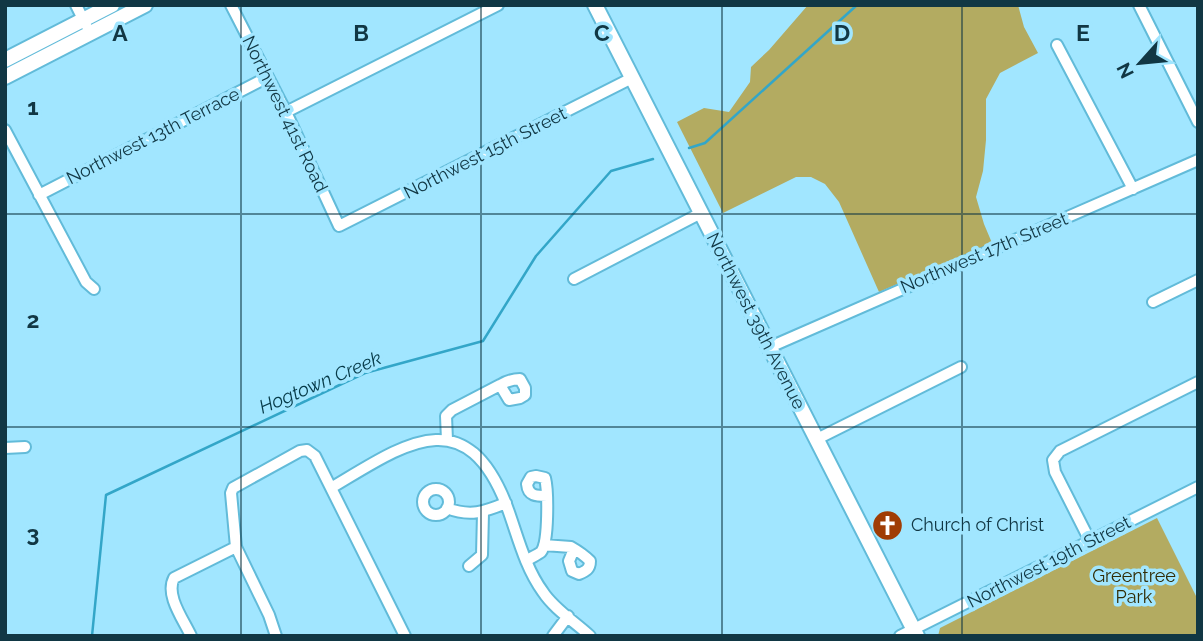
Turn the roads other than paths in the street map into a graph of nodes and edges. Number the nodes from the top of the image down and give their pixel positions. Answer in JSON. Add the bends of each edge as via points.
{"nodes":[{"id":1,"x":76,"y":5,"type":"edge"},
{"id":2,"x":112,"y":5,"type":"edge"},
{"id":3,"x":145,"y":5,"type":"edge"},
{"id":4,"x":231,"y":5,"type":"edge"},
{"id":5,"x":498,"y":5,"type":"edge"},
{"id":6,"x":595,"y":5,"type":"edge"},
{"id":7,"x":1139,"y":5,"type":"edge"},
{"id":8,"x":87,"y":27,"type":"junction"},
{"id":9,"x":1057,"y":45,"type":"dead end"},
{"id":10,"x":5,"y":60,"type":"edge"},
{"id":11,"x":5,"y":77,"type":"edge"},
{"id":12,"x":268,"y":77,"type":"junction"},
{"id":13,"x":632,"y":78,"type":"junction"},
{"id":14,"x":286,"y":112,"type":"junction"},
{"id":15,"x":1198,"y":122,"type":"edge"},
{"id":16,"x":5,"y":130,"type":"edge"},
{"id":17,"x":1198,"y":160,"type":"edge"},
{"id":18,"x":1133,"y":189,"type":"junction"},
{"id":19,"x":38,"y":195,"type":"junction"},
{"id":20,"x":701,"y":213,"type":"junction"},
{"id":21,"x":338,"y":224,"type":"joint"},
{"id":22,"x":574,"y":279,"type":"dead end"},
{"id":23,"x":1198,"y":279,"type":"edge"},
{"id":24,"x":94,"y":289,"type":"dead end"},
{"id":25,"x":1153,"y":302,"type":"dead end"},
{"id":26,"x":770,"y":347,"type":"junction"},
{"id":27,"x":961,"y":367,"type":"dead end"},
{"id":28,"x":1198,"y":382,"type":"edge"},
{"id":29,"x":500,"y":385,"type":"dead end"},
{"id":30,"x":817,"y":439,"type":"junction"},
{"id":31,"x":447,"y":440,"type":"junction"},
{"id":32,"x":24,"y":447,"type":"dead end"},
{"id":33,"x":5,"y":448,"type":"edge"},
{"id":34,"x":1198,"y":487,"type":"edge"},
{"id":35,"x":331,"y":488,"type":"junction"},
{"id":36,"x":547,"y":496,"type":"dead end"},
{"id":37,"x":506,"y":503,"type":"junction"},
{"id":38,"x":447,"y":508,"type":"dead end"},
{"id":39,"x":483,"y":513,"type":"junction"},
{"id":40,"x":1090,"y":541,"type":"junction"},
{"id":41,"x":544,"y":545,"type":"junction"},
{"id":42,"x":236,"y":547,"type":"junction"},
{"id":43,"x":574,"y":549,"type":"dead end"},
{"id":44,"x":526,"y":561,"type":"junction"},
{"id":45,"x":469,"y":566,"type":"dead end"},
{"id":46,"x":568,"y":616,"type":"junction"},
{"id":47,"x":916,"y":632,"type":"edge"},
{"id":48,"x":191,"y":636,"type":"edge"},
{"id":49,"x":275,"y":636,"type":"edge"},
{"id":50,"x":405,"y":636,"type":"edge"},
{"id":51,"x":554,"y":636,"type":"edge"},
{"id":52,"x":590,"y":636,"type":"edge"},
{"id":53,"x":900,"y":636,"type":"edge"}],
"edges":[{"from":1,"to":8,"type":"street"},
{"from":2,"to":8,"type":"main road"},
{"from":3,"to":8,"type":"main road"},
{"from":4,"to":12,"type":"street","name":"Northwest 41st Road"},
{"from":5,"to":14,"type":"street"},
{"from":6,"to":13,"type":"main road","name":"Northwest 39th Avenue"},
{"from":7,"to":15,"type":"street"},
{"from":8,"to":10,"type":"main road"},
{"from":8,"to":11,"type":"main road"},
{"from":9,"to":18,"type":"street"},
{"from":12,"to":14,"type":"street","name":"Northwest 41st Road"},
{"from":12,"to":19,"type":"street","name":"Northwest 13th Terrace"},
{"from":13,"to":20,"type":"main road","name":"Northwest 39th Avenue"},
{"from":13,"to":21,"type":"street","name":"Northwest 15th Street"},
{"from":14,"to":21,"type":"street","name":"Northwest 41st Road"},
{"from":16,"to":19,"type":"street"},
{"from":17,"to":18,"type":"street","name":"Northwest 17th Street"},
{"from":18,"to":26,"type":"street","name":"Northwest 17th Street"},
{"from":19,"to":24,"type":"street"},
{"from":20,"to":22,"type":"street"},
{"from":20,"to":26,"type":"main road","name":"Northwest 39th Avenue"},
{"from":23,"to":25,"type":"street"},
{"from":26,"to":30,"type":"main road","name":"Northwest 39th Avenue"},
{"from":27,"to":30,"type":"street"},
{"from":28,"to":40,"type":"street","via":[[1060,451],[1053,460]]},
{"from":29,"to":31,"type":"street","via":[[446,416]]},
{"from":30,"to":47,"type":"main road","name":"Northwest 39th Avenue"},
{"from":31,"to":35,"type":"street","via":[[410,444]]},
{"from":31,"to":37,"type":"street","via":[[477,454],[489,467]]},
{"from":32,"to":33,"type":"street"},
{"from":34,"to":40,"type":"street","name":"Northwest 19th Street"},
{"from":35,"to":42,"type":"street","via":[[315,456],[307,450],[233,488]]},
{"from":35,"to":50,"type":"street"},
{"from":36,"to":41,"type":"street"},
{"from":37,"to":39,"type":"street"},
{"from":37,"to":44,"type":"street"},
{"from":38,"to":39,"type":"street"},
{"from":39,"to":45,"type":"street","via":[[482,555]]},
{"from":40,"to":47,"type":"street","name":"Northwest 19th Street"},
{"from":41,"to":43,"type":"street"},
{"from":41,"to":44,"type":"street"},
{"from":42,"to":48,"type":"street","via":[[174,578],[171,594]]},
{"from":42,"to":49,"type":"street","via":[[270,615]]},
{"from":44,"to":46,"type":"street","via":[[543,593]]},
{"from":46,"to":51,"type":"street"},
{"from":46,"to":52,"type":"street"},
{"from":47,"to":53,"type":"street","name":"Northwest 19th Street"}]}
